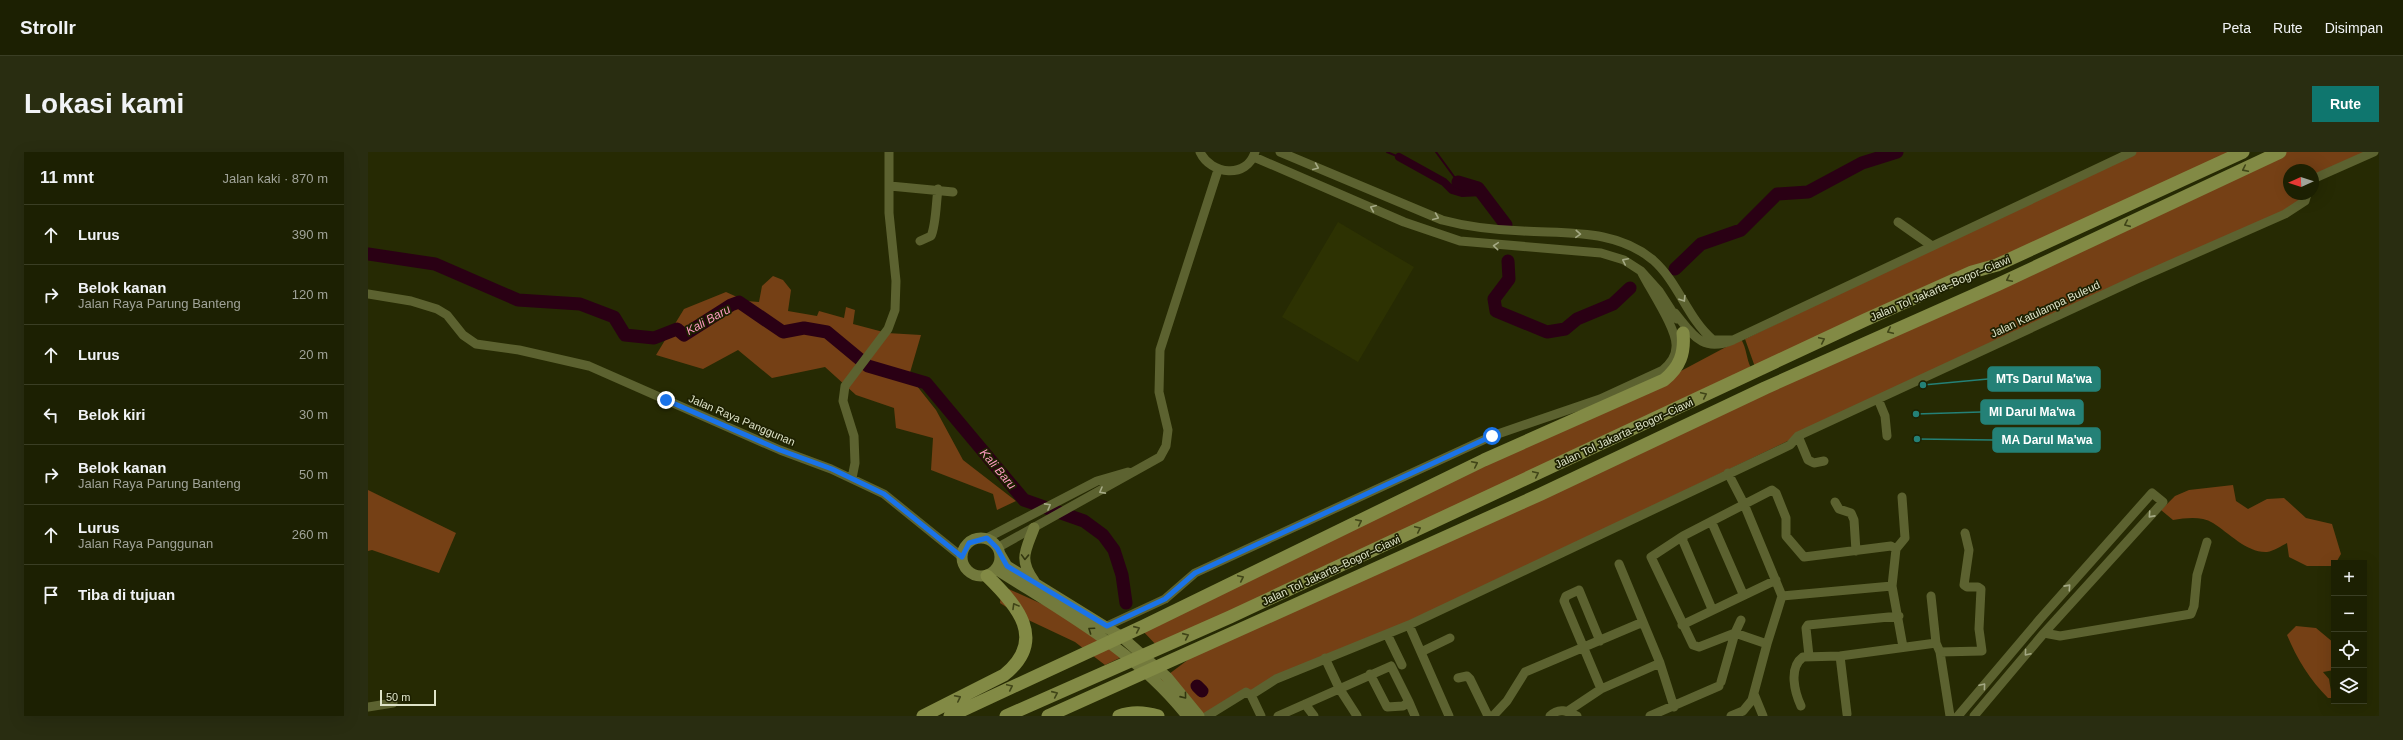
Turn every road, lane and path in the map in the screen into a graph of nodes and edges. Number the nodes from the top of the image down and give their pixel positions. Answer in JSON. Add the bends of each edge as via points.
{"nodes":[{"id":1,"x":888,"y":152,"type":"edge"},
{"id":2,"x":1200,"y":152,"type":"edge"},
{"id":3,"x":1280,"y":152,"type":"edge"},
{"id":4,"x":2132,"y":152,"type":"edge"},
{"id":5,"x":2243,"y":152,"type":"edge"},
{"id":6,"x":2280,"y":152,"type":"edge"},
{"id":7,"x":2374,"y":152,"type":"edge"},
{"id":8,"x":1255,"y":154,"type":"edge"},
{"id":9,"x":1218,"y":170,"type":"junction"},
{"id":10,"x":2319,"y":177,"type":"edge"},
{"id":11,"x":890,"y":186,"type":"junction"},
{"id":12,"x":938,"y":189,"type":"junction"},
{"id":13,"x":954,"y":192,"type":"dead end"},
{"id":14,"x":2306,"y":200,"type":"edge"},
{"id":15,"x":1898,"y":222,"type":"dead end"},
{"id":16,"x":1562,"y":233,"type":"junction"},
{"id":17,"x":920,"y":241,"type":"dead end"},
{"id":18,"x":1932,"y":246,"type":"junction"},
{"id":19,"x":1562,"y":250,"type":"junction"},
{"id":20,"x":1641,"y":271,"type":"junction"},
{"id":21,"x":368,"y":294,"type":"edge"},
{"id":22,"x":1675,"y":313,"type":"junction"},
{"id":23,"x":1683,"y":333,"type":"joint"},
{"id":24,"x":1732,"y":340,"type":"junction"},
{"id":25,"x":1878,"y":399,"type":"junction"},
{"id":26,"x":1798,"y":436,"type":"junction"},
{"id":27,"x":1888,"y":436,"type":"dead end"},
{"id":28,"x":1824,"y":461,"type":"dead end"},
{"id":29,"x":1143,"y":468,"type":"junction"},
{"id":30,"x":1728,"y":473,"type":"junction"},
{"id":31,"x":852,"y":478,"type":"junction"},
{"id":32,"x":1902,"y":497,"type":"dead end"},
{"id":33,"x":1835,"y":502,"type":"dead end"},
{"id":34,"x":1744,"y":504,"type":"junction"},
{"id":35,"x":1712,"y":523,"type":"junction"},
{"id":36,"x":1038,"y":526,"type":"junction"},
{"id":37,"x":1965,"y":533,"type":"dead end"},
{"id":38,"x":1683,"y":536,"type":"junction"},
{"id":39,"x":987,"y":538,"type":"junction"},
{"id":40,"x":2207,"y":542,"type":"dead end"},
{"id":41,"x":1896,"y":549,"type":"junction"},
{"id":42,"x":998,"y":551,"type":"junction"},
{"id":43,"x":1856,"y":551,"type":"junction"},
{"id":44,"x":962,"y":557,"type":"junction"},
{"id":45,"x":1619,"y":564,"type":"dead end"},
{"id":46,"x":991,"y":572,"type":"junction"},
{"id":47,"x":1776,"y":580,"type":"junction"},
{"id":48,"x":1037,"y":585,"type":"junction"},
{"id":49,"x":1892,"y":586,"type":"junction"},
{"id":50,"x":1743,"y":594,"type":"junction"},
{"id":51,"x":1782,"y":596,"type":"junction"},
{"id":52,"x":1931,"y":596,"type":"dead end"},
{"id":53,"x":1712,"y":609,"type":"junction"},
{"id":54,"x":1899,"y":616,"type":"junction"},
{"id":55,"x":1741,"y":620,"type":"dead end"},
{"id":56,"x":1643,"y":622,"type":"junction"},
{"id":57,"x":1409,"y":625,"type":"junction"},
{"id":58,"x":1682,"y":625,"type":"junction"},
{"id":59,"x":1107,"y":626,"type":"junction"},
{"id":60,"x":1735,"y":633,"type":"junction"},
{"id":61,"x":2044,"y":633,"type":"junction"},
{"id":62,"x":1387,"y":634,"type":"junction"},
{"id":63,"x":1450,"y":638,"type":"dead end"},
{"id":64,"x":1600,"y":641,"type":"junction"},
{"id":65,"x":1936,"y":643,"type":"junction"},
{"id":66,"x":1766,"y":644,"type":"junction"},
{"id":67,"x":1903,"y":647,"type":"junction"},
{"id":68,"x":1585,"y":648,"type":"junction"},
{"id":69,"x":1420,"y":652,"type":"junction"},
{"id":70,"x":1940,"y":652,"type":"junction"},
{"id":71,"x":1809,"y":656,"type":"junction"},
{"id":72,"x":1840,"y":656,"type":"junction"},
{"id":73,"x":1325,"y":658,"type":"junction"},
{"id":74,"x":1660,"y":663,"type":"junction"},
{"id":75,"x":1402,"y":665,"type":"dead end"},
{"id":76,"x":1370,"y":674,"type":"junction"},
{"id":77,"x":1458,"y":678,"type":"dead end"},
{"id":78,"x":1339,"y":688,"type":"junction"},
{"id":79,"x":1601,"y":689,"type":"junction"},
{"id":80,"x":1249,"y":694,"type":"junction"},
{"id":81,"x":1754,"y":694,"type":"junction"},
{"id":82,"x":1409,"y":702,"type":"junction"},
{"id":83,"x":393,"y":703,"type":"dead end"},
{"id":84,"x":1305,"y":704,"type":"junction"},
{"id":85,"x":1801,"y":706,"type":"dead end"},
{"id":86,"x":368,"y":707,"type":"edge"},
{"id":87,"x":1674,"y":707,"type":"junction"},
{"id":88,"x":1568,"y":711,"type":"junction"},
{"id":89,"x":1847,"y":714,"type":"dead end"},
{"id":90,"x":923,"y":716,"type":"edge"},
{"id":91,"x":950,"y":716,"type":"edge"},
{"id":92,"x":1006,"y":716,"type":"edge"},
{"id":93,"x":1048,"y":716,"type":"edge"},
{"id":94,"x":1119,"y":716,"type":"edge"},
{"id":95,"x":1158,"y":716,"type":"edge"},
{"id":96,"x":1187,"y":716,"type":"edge"},
{"id":97,"x":1205,"y":716,"type":"edge"},
{"id":98,"x":1261,"y":716,"type":"edge"},
{"id":99,"x":1278,"y":716,"type":"edge"},
{"id":100,"x":1314,"y":716,"type":"edge"},
{"id":101,"x":1357,"y":716,"type":"edge"},
{"id":102,"x":1415,"y":716,"type":"edge"},
{"id":103,"x":1449,"y":716,"type":"edge"},
{"id":104,"x":1488,"y":716,"type":"edge"},
{"id":105,"x":1493,"y":716,"type":"edge"},
{"id":106,"x":1550,"y":716,"type":"edge"},
{"id":107,"x":1577,"y":716,"type":"edge"},
{"id":108,"x":1650,"y":716,"type":"edge"},
{"id":109,"x":1731,"y":716,"type":"edge"},
{"id":110,"x":1763,"y":716,"type":"edge"},
{"id":111,"x":1950,"y":716,"type":"edge"},
{"id":112,"x":1958,"y":716,"type":"edge"},
{"id":113,"x":1974,"y":716,"type":"edge"}],
"edges":[{"from":1,"to":11,"type":"street"},
{"from":2,"to":9,"type":"street","via":[[1204,160]]},
{"from":3,"to":16,"type":"street","one_way":true,"via":[[1442,220],[1476,228]]},
{"from":4,"to":18,"type":"street"},
{"from":92,"to":5,"type":"highway","name":"Jalan Tol Jakarta–Bogor–Ciawi","one_way":true,"via":[[1230,617],[1865,320],[1972,272],[1997,265]]},
{"from":6,"to":93,"type":"highway","name":"Jalan Tol Jakarta–Bogor–Ciawi","one_way":true,"via":[[1541,494]]},
{"from":7,"to":10,"type":"street"},
{"from":8,"to":9,"type":"street","via":[[1246,165],[1237,170]]},
{"from":19,"to":8,"type":"street","one_way":true,"via":[[1478,244],[1441,235]]},
{"from":9,"to":29,"type":"street","via":[[1160,350],[1159,392],[1168,430],[1166,446],[1160,457]]},
{"from":11,"to":12,"type":"street"},
{"from":11,"to":31,"type":"street","via":[[889,213],[896,281],[895,310],[888,329],[845,386],[844,408],[854,436],[855,463]]},
{"from":12,"to":13,"type":"street"},
{"from":12,"to":17,"type":"street","via":[[934,214],[935,228],[931,236]]},
{"from":14,"to":25,"type":"street","name":"Jalan Katulampa Buleud","via":[[2286,214]]},
{"from":15,"to":18,"type":"street"},
{"from":16,"to":19,"type":"street"},
{"from":16,"to":24,"type":"street","one_way":true,"via":[[1594,235],[1627,244],[1652,260],[1670,278],[1703,331],[1713,340]]},
{"from":18,"to":24,"type":"street"},
{"from":20,"to":19,"type":"street","one_way":true,"via":[[1624,260],[1601,253]]},
{"from":20,"to":22,"type":"street"},
{"from":20,"to":59,"type":"street","via":[[1676,336],[1675,354],[1671,363],[1663,370],[1600,399],[1485,440],[1195,573],[1165,599]]},
{"from":21,"to":31,"type":"street","name":"Jalan Raya Panggunan","via":[[411,301],[437,309],[447,315],[463,335],[476,344],[519,350],[588,366],[780,450]]},
{"from":22,"to":23,"type":"street"},
{"from":22,"to":24,"type":"street","via":[[1694,336],[1706,344],[1719,346]]},
{"from":91,"to":23,"type":"highway","one_way":true,"via":[[1144,626],[1484,460],[1664,380],[1681,360],[1684,348]]},
{"from":25,"to":26,"type":"street","name":"Jalan Katulampa Buleud"},
{"from":25,"to":27,"type":"street","via":[[1885,416]]},
{"from":26,"to":28,"type":"street","via":[[1808,460]]},
{"from":26,"to":30,"type":"street","name":"Jalan Katulampa Buleud","via":[[1790,446]]},
{"from":29,"to":36,"type":"street","one_way":true},
{"from":39,"to":29,"type":"street","one_way":true,"via":[[1097,481]]},
{"from":30,"to":34,"type":"street"},
{"from":30,"to":57,"type":"street","via":[[1641,517]]},
{"from":31,"to":44,"type":"street","name":"Jalan Raya Panggunan","via":[[884,494]]},
{"from":32,"to":41,"type":"street","via":[[1906,538]]},
{"from":33,"to":43,"type":"street","via":[[1839,509],[1851,513],[1854,520]]},
{"from":34,"to":35,"type":"street"},
{"from":34,"to":43,"type":"street","via":[[1768,491],[1774,491],[1786,518],[1786,536],[1804,557]]},
{"from":34,"to":47,"type":"street"},
{"from":35,"to":38,"type":"street"},
{"from":35,"to":50,"type":"street"},
{"from":36,"to":42,"type":"street"},
{"from":36,"to":48,"type":"main road","one_way":true,"via":[[1024,557],[1027,572]]},
{"from":37,"to":70,"type":"street","via":[[1969,550],[1964,584],[1967,587],[1981,589],[1982,651]]},
{"from":38,"to":53,"type":"street"},
{"from":38,"to":58,"type":"street","via":[[1651,556]]},
{"from":39,"to":42,"type":"main road"},
{"from":39,"to":44,"type":"main road","via":[[969,543]]},
{"from":40,"to":61,"type":"street","via":[[2197,574],[2191,614],[2060,636]]},
{"from":41,"to":43,"type":"street","via":[[1891,546]]},
{"from":41,"to":49,"type":"street"},
{"from":42,"to":46,"type":"main road","via":[[998,565]]},
{"from":42,"to":48,"type":"main road","via":[[1007,566]]},
{"from":44,"to":46,"type":"main road","via":[[970,573],[981,576]]},
{"from":45,"to":56,"type":"street"},
{"from":90,"to":46,"type":"highway","one_way":true,"via":[[1004,675],[1016,665],[1023,651],[1025,638],[1022,619]]},
{"from":96,"to":46,"type":"main road","one_way":true,"via":[[1174,700],[1117,648]]},
{"from":47,"to":50,"type":"street"},
{"from":47,"to":51,"type":"street"},
{"from":48,"to":59,"type":"main road"},
{"from":49,"to":51,"type":"street"},
{"from":49,"to":54,"type":"street"},
{"from":50,"to":53,"type":"street"},
{"from":51,"to":66,"type":"street"},
{"from":52,"to":65,"type":"street"},
{"from":53,"to":58,"type":"street"},
{"from":54,"to":67,"type":"street"},
{"from":54,"to":71,"type":"street","via":[[1808,625],[1806,628]]},
{"from":55,"to":60,"type":"street"},
{"from":56,"to":64,"type":"street"},
{"from":56,"to":74,"type":"street"},
{"from":57,"to":62,"type":"street"},
{"from":57,"to":69,"type":"street"},
{"from":58,"to":60,"type":"street","via":[[1696,647]]},
{"from":59,"to":97,"type":"main road","one_way":true,"via":[[1168,677]]},
{"from":60,"to":66,"type":"street"},
{"from":60,"to":87,"type":"street","via":[[1720,684]]},
{"from":112,"to":61,"type":"street","one_way":true,"via":[[2152,493],[2163,502]]},
{"from":61,"to":113,"type":"street","one_way":true},
{"from":62,"to":73,"type":"street"},
{"from":62,"to":75,"type":"street"},
{"from":63,"to":69,"type":"street"},
{"from":64,"to":68,"type":"street"},
{"from":64,"to":68,"type":"street","via":[[1581,592],[1577,590],[1564,600]]},
{"from":65,"to":67,"type":"street"},
{"from":65,"to":70,"type":"street"},
{"from":66,"to":81,"type":"street"},
{"from":67,"to":72,"type":"street"},
{"from":68,"to":79,"type":"street"},
{"from":68,"to":105,"type":"street","via":[[1525,672],[1507,701]]},
{"from":69,"to":103,"type":"street"},
{"from":70,"to":111,"type":"street"},
{"from":71,"to":72,"type":"street"},
{"from":71,"to":85,"type":"street","via":[[1798,660],[1794,678],[1794,690]]},
{"from":72,"to":89,"type":"street"},
{"from":73,"to":78,"type":"street"},
{"from":73,"to":80,"type":"street"},
{"from":74,"to":79,"type":"street"},
{"from":74,"to":87,"type":"street"},
{"from":76,"to":78,"type":"street"},
{"from":76,"to":82,"type":"street","via":[[1387,707],[1403,706]]},
{"from":76,"to":82,"type":"street","via":[[1393,667]]},
{"from":77,"to":104,"type":"street","via":[[1470,678]]},
{"from":78,"to":84,"type":"street"},
{"from":78,"to":101,"type":"street"},
{"from":79,"to":88,"type":"street"},
{"from":80,"to":97,"type":"street"},
{"from":80,"to":98,"type":"street"},
{"from":81,"to":109,"type":"street","via":[[1746,710]]},
{"from":81,"to":110,"type":"street"},
{"from":82,"to":102,"type":"street"},
{"from":83,"to":86,"type":"street"},
{"from":84,"to":99,"type":"street"},
{"from":84,"to":100,"type":"street"},
{"from":87,"to":108,"type":"street"},
{"from":88,"to":106,"type":"street","via":[[1556,711]]},
{"from":88,"to":107,"type":"street"},
{"from":94,"to":95,"type":"highway","via":[[1139,712]]}]}
